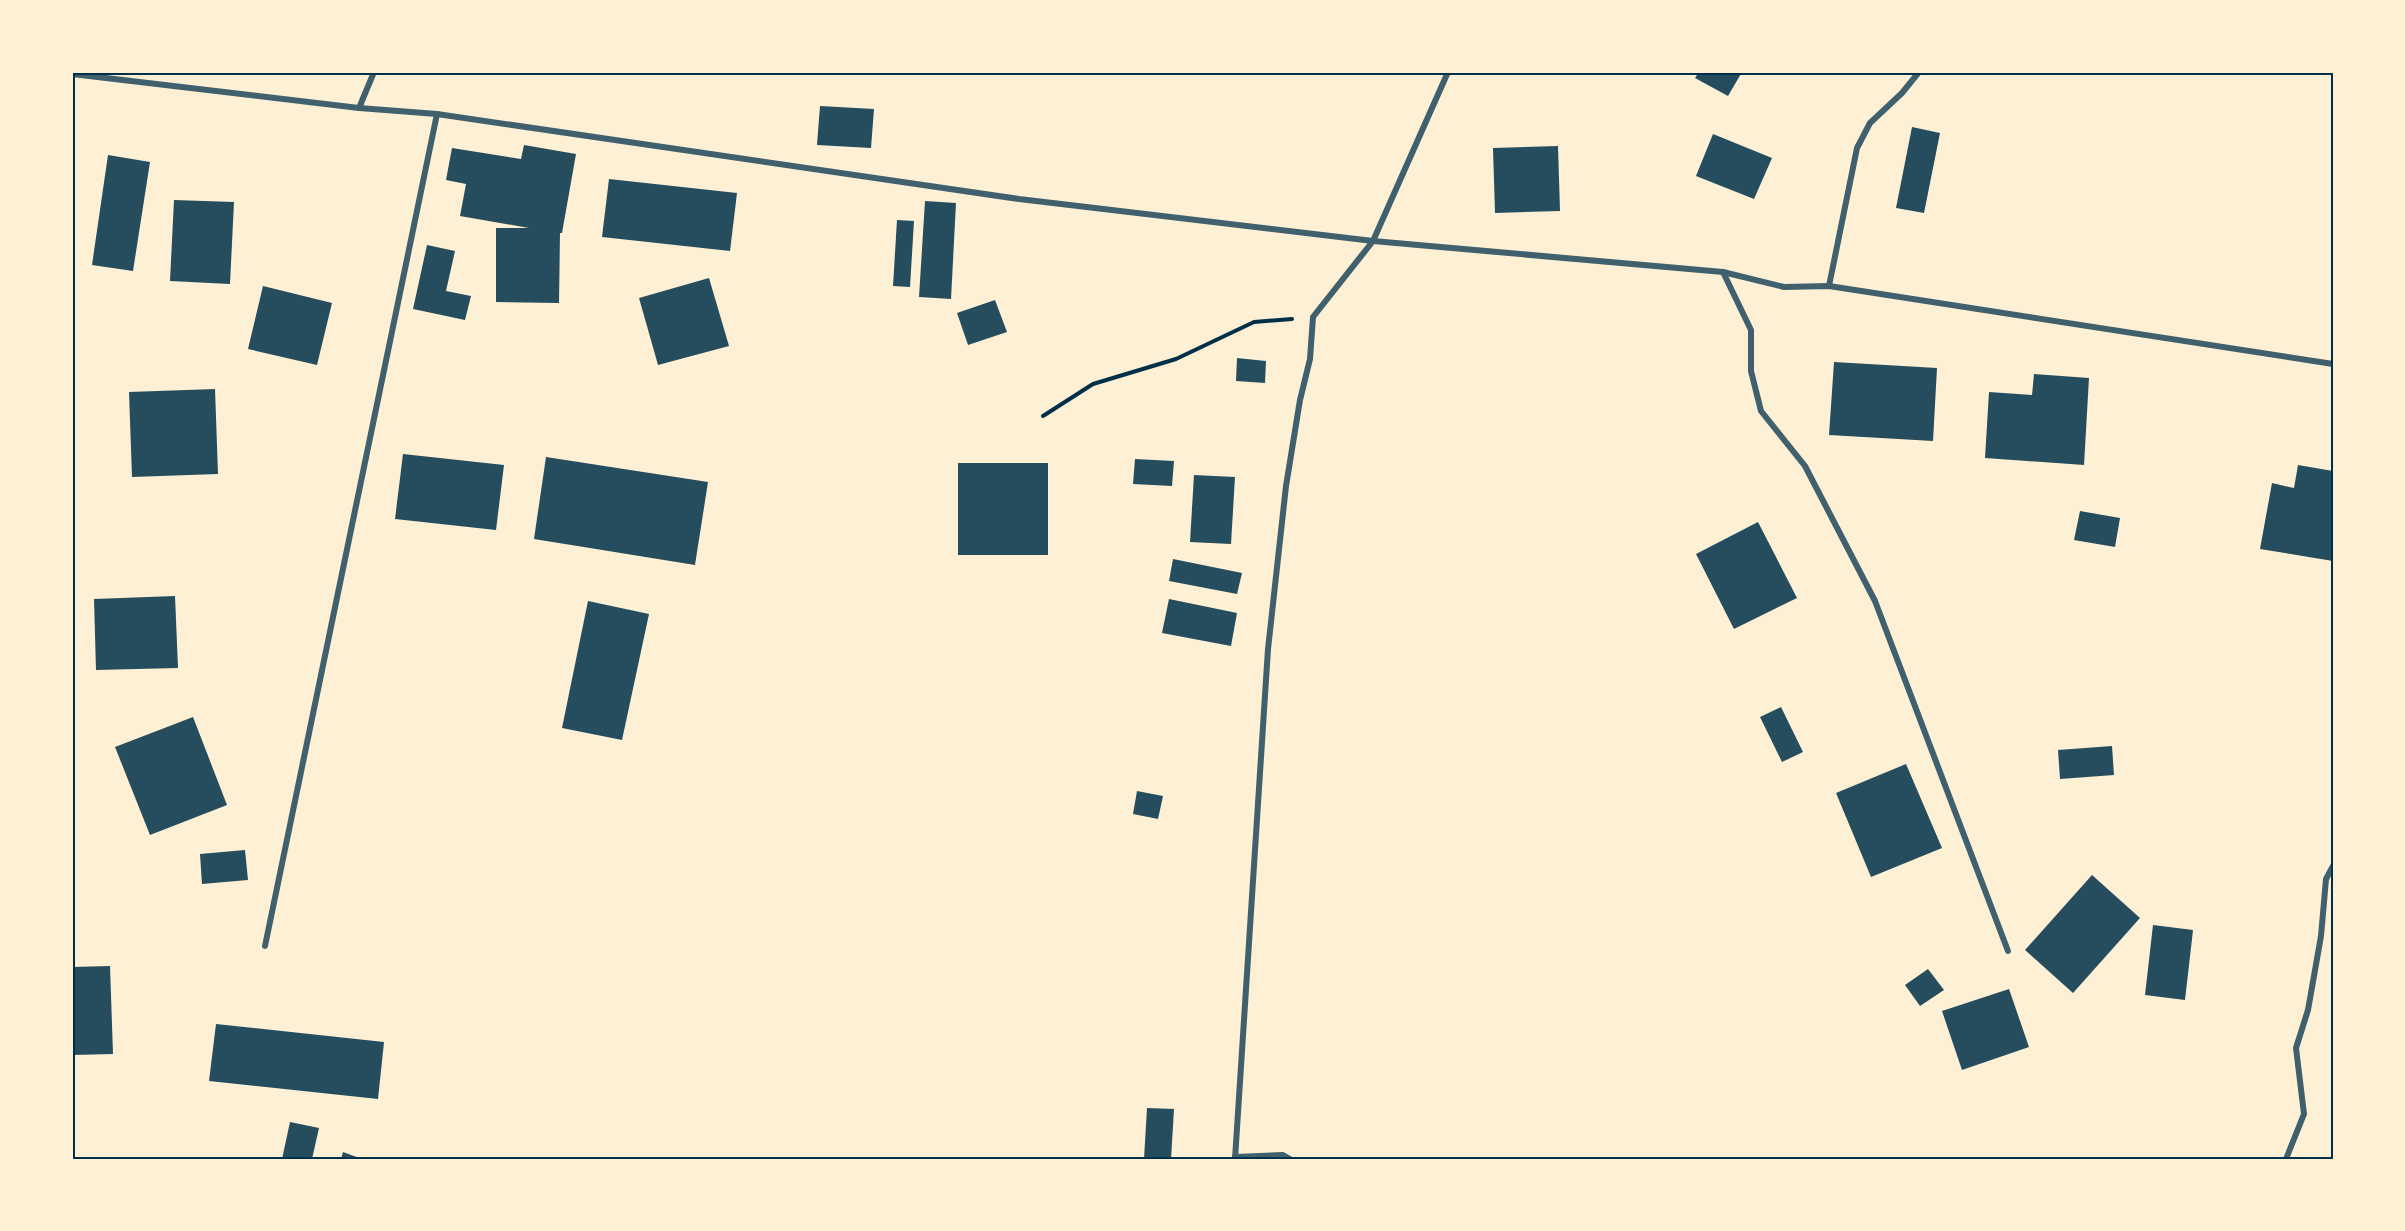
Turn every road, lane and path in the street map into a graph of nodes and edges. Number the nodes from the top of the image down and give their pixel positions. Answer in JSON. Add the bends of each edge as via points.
{"nodes":[{"id":1,"x":374,"y":72,"type":"edge"},
{"id":2,"x":1448,"y":72,"type":"edge"},
{"id":3,"x":1919,"y":72,"type":"edge"},
{"id":4,"x":72,"y":74,"type":"edge"},
{"id":5,"x":359,"y":108,"type":"junction"},
{"id":6,"x":437,"y":114,"type":"junction"},
{"id":7,"x":1373,"y":241,"type":"junction"},
{"id":8,"x":1723,"y":272,"type":"junction"},
{"id":9,"x":1829,"y":286,"type":"junction"},
{"id":10,"x":1313,"y":317,"type":"junction"},
{"id":11,"x":2333,"y":364,"type":"edge"},
{"id":12,"x":1043,"y":416,"type":"dead end"},
{"id":13,"x":2333,"y":866,"type":"edge"},
{"id":14,"x":265,"y":946,"type":"dead end"},
{"id":15,"x":2008,"y":951,"type":"dead end"},
{"id":16,"x":1235,"y":1158,"type":"edge"},
{"id":17,"x":1290,"y":1159,"type":"edge"},
{"id":18,"x":2286,"y":1159,"type":"edge"}],
"edges":[{"from":1,"to":5,"type":"street"},
{"from":2,"to":7,"type":"street"},
{"from":3,"to":9,"type":"street","via":[[1870,123],[1857,148]]},
{"from":4,"to":5,"type":"street"},
{"from":5,"to":6,"type":"street"},
{"from":6,"to":7,"type":"street","via":[[1019,199]]},
{"from":6,"to":14,"type":"street"},
{"from":7,"to":8,"type":"street"},
{"from":7,"to":10,"type":"street"},
{"from":8,"to":9,"type":"street","via":[[1784,287]]},
{"from":8,"to":15,"type":"street","via":[[1751,330],[1751,371],[1761,411],[1805,466],[1875,601]]},
{"from":9,"to":11,"type":"street"},
{"from":10,"to":12,"type":"path","via":[[1254,322],[1176,359],[1094,384]]},
{"from":10,"to":16,"type":"street","via":[[1310,359],[1286,486],[1268,649]]},
{"from":13,"to":18,"type":"street","via":[[2326,879],[2308,1010],[2296,1048],[2304,1114]]},
{"from":16,"to":17,"type":"street","via":[[1283,1155]]}]}
